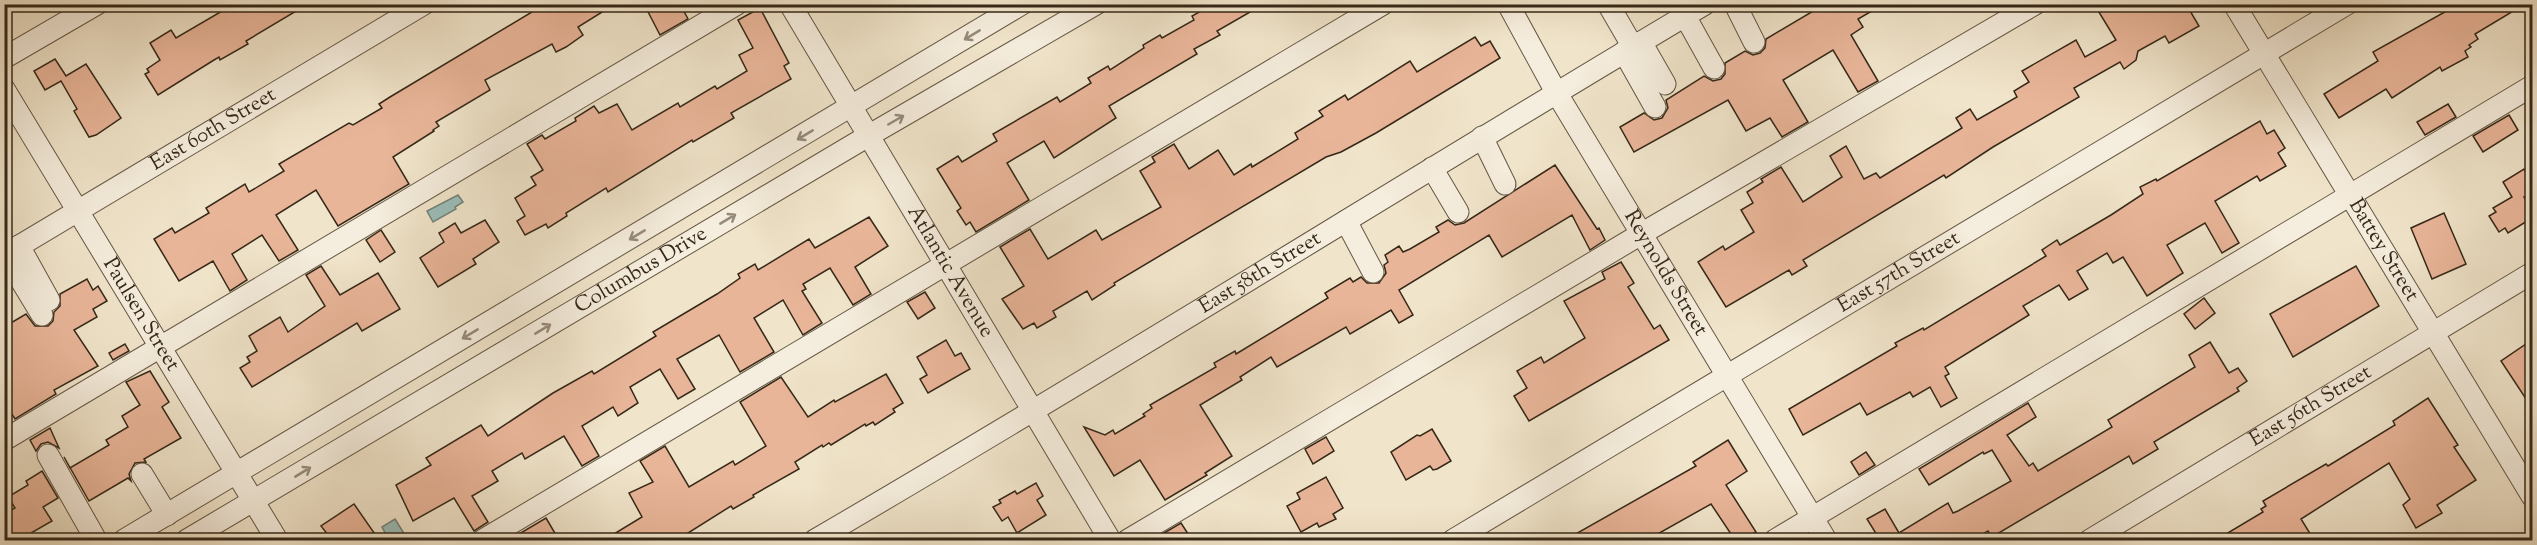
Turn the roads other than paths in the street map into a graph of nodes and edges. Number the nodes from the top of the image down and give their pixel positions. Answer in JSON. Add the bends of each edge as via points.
{"nodes":[{"id":1,"x":97,"y":4,"type":"edge"},
{"id":2,"x":424,"y":4,"type":"edge"},
{"id":3,"x":737,"y":4,"type":"edge"},
{"id":4,"x":790,"y":4,"type":"edge"},
{"id":5,"x":1022,"y":4,"type":"edge"},
{"id":6,"x":1096,"y":4,"type":"edge"},
{"id":7,"x":1383,"y":4,"type":"edge"},
{"id":8,"x":1508,"y":4,"type":"edge"},
{"id":9,"x":1608,"y":4,"type":"edge"},
{"id":10,"x":1705,"y":4,"type":"edge"},
{"id":11,"x":1735,"y":4,"type":"edge"},
{"id":12,"x":2035,"y":4,"type":"edge"},
{"id":13,"x":2234,"y":4,"type":"edge"},
{"id":14,"x":2347,"y":4,"type":"edge"},
{"id":15,"x":1675,"y":14,"type":"edge"},
{"id":16,"x":1754,"y":42,"type":"dead end"},
{"id":17,"x":1633,"y":47,"type":"junction"},
{"id":18,"x":2264,"y":54,"type":"junction"},
{"id":19,"x":4,"y":58,"type":"edge"},
{"id":20,"x":1714,"y":68,"type":"dead end"},
{"id":21,"x":1665,"y":84,"type":"dead end"},
{"id":22,"x":2532,"y":86,"type":"edge"},
{"id":23,"x":4,"y":89,"type":"edge"},
{"id":24,"x":1556,"y":92,"type":"junction"},
{"id":25,"x":1655,"y":107,"type":"dead end"},
{"id":26,"x":852,"y":108,"type":"junction"},
{"id":27,"x":868,"y":136,"type":"junction"},
{"id":28,"x":1482,"y":137,"type":"junction"},
{"id":29,"x":1432,"y":168,"type":"junction"},
{"id":30,"x":1505,"y":184,"type":"dead end"},
{"id":31,"x":2350,"y":196,"type":"junction"},
{"id":32,"x":77,"y":211,"type":"junction"},
{"id":33,"x":1458,"y":212,"type":"dead end"},
{"id":34,"x":1346,"y":221,"type":"junction"},
{"id":35,"x":1641,"y":234,"type":"junction"},
{"id":36,"x":10,"y":252,"type":"edge"},
{"id":37,"x":946,"y":265,"type":"junction"},
{"id":38,"x":1373,"y":272,"type":"dead end"},
{"id":39,"x":2532,"y":273,"type":"edge"},
{"id":40,"x":45,"y":308,"type":"dead end"},
{"id":41,"x":2433,"y":333,"type":"junction"},
{"id":42,"x":159,"y":347,"type":"junction"},
{"id":43,"x":1727,"y":378,"type":"junction"},
{"id":44,"x":1034,"y":412,"type":"junction"},
{"id":45,"x":4,"y":440,"type":"edge"},
{"id":46,"x":48,"y":455,"type":"dead end"},
{"id":47,"x":142,"y":474,"type":"dead end"},
{"id":48,"x":235,"y":474,"type":"junction"},
{"id":49,"x":2532,"y":496,"type":"edge"},
{"id":50,"x":252,"y":502,"type":"junction"},
{"id":51,"x":167,"y":515,"type":"junction"},
{"id":52,"x":1812,"y":519,"type":"junction"},
{"id":53,"x":96,"y":540,"type":"edge"},
{"id":54,"x":124,"y":540,"type":"edge"},
{"id":55,"x":187,"y":540,"type":"edge"},
{"id":56,"x":277,"y":540,"type":"edge"},
{"id":57,"x":483,"y":540,"type":"edge"},
{"id":58,"x":815,"y":540,"type":"edge"},
{"id":59,"x":1110,"y":540,"type":"edge"},
{"id":60,"x":1128,"y":540,"type":"edge"},
{"id":61,"x":1453,"y":540,"type":"edge"},
{"id":62,"x":1776,"y":540,"type":"edge"},
{"id":63,"x":1826,"y":540,"type":"edge"},
{"id":64,"x":2090,"y":540,"type":"edge"}],
"edges":[{"from":1,"to":19,"type":"street"},
{"from":2,"to":32,"type":"street","name":"East 60th Street"},
{"from":3,"to":42,"type":"street"},
{"from":4,"to":26,"type":"street","name":"Atlantic Avenue"},
{"from":5,"to":26,"type":"street","name":"Columbus Drive","one_way":true},
{"from":27,"to":6,"type":"street","name":"Columbus Drive","one_way":true},
{"from":7,"to":37,"type":"street"},
{"from":8,"to":24,"type":"street","name":"Reynolds Street"},
{"from":9,"to":17,"type":"street"},
{"from":10,"to":15,"type":"street","name":"East 58th Street"},
{"from":11,"to":16,"type":"street"},
{"from":12,"to":35,"type":"street"},
{"from":13,"to":18,"type":"street","name":"Battey Street"},
{"from":14,"to":18,"type":"street","name":"East 57th Street"},
{"from":15,"to":17,"type":"street","name":"East 58th Street"},
{"from":15,"to":20,"type":"street"},
{"from":17,"to":21,"type":"street"},
{"from":17,"to":24,"type":"street","name":"East 58th Street"},
{"from":17,"to":25,"type":"street"},
{"from":18,"to":31,"type":"street","name":"Battey Street"},
{"from":18,"to":43,"type":"street","name":"East 57th Street"},
{"from":22,"to":31,"type":"street"},
{"from":23,"to":32,"type":"street","name":"Paulsen Street"},
{"from":24,"to":28,"type":"street","name":"East 58th Street"},
{"from":24,"to":35,"type":"street","name":"Reynolds Street"},
{"from":26,"to":27,"type":"street","name":"Atlantic Avenue"},
{"from":26,"to":48,"type":"street","name":"Columbus Drive","one_way":true},
{"from":27,"to":37,"type":"street","name":"Atlantic Avenue"},
{"from":50,"to":27,"type":"street","name":"Columbus Drive","one_way":true},
{"from":28,"to":29,"type":"street","name":"East 58th Street"},
{"from":28,"to":30,"type":"street"},
{"from":29,"to":33,"type":"street"},
{"from":29,"to":34,"type":"street","name":"East 58th Street"},
{"from":31,"to":41,"type":"street","name":"Battey Street"},
{"from":31,"to":52,"type":"street"},
{"from":32,"to":36,"type":"street","name":"East 60th Street"},
{"from":32,"to":42,"type":"street","name":"Paulsen Street"},
{"from":34,"to":38,"type":"street"},
{"from":34,"to":44,"type":"street","name":"East 58th Street"},
{"from":35,"to":43,"type":"street","name":"Reynolds Street"},
{"from":35,"to":60,"type":"street"},
{"from":36,"to":40,"type":"street"},
{"from":37,"to":44,"type":"street","name":"Atlantic Avenue"},
{"from":37,"to":57,"type":"street"},
{"from":39,"to":41,"type":"street","name":"East 56th Street"},
{"from":41,"to":49,"type":"street","name":"Battey Street"},
{"from":41,"to":64,"type":"street","name":"East 56th Street"},
{"from":42,"to":45,"type":"street"},
{"from":42,"to":48,"type":"street","name":"Paulsen Street"},
{"from":43,"to":52,"type":"street","name":"Reynolds Street"},
{"from":43,"to":61,"type":"street","name":"East 57th Street"},
{"from":44,"to":58,"type":"street","name":"East 58th Street"},
{"from":44,"to":59,"type":"street","name":"Atlantic Avenue"},
{"from":46,"to":53,"type":"street"},
{"from":47,"to":51,"type":"street"},
{"from":48,"to":50,"type":"street","name":"Paulsen Street"},
{"from":48,"to":51,"type":"street","name":"Columbus Drive"},
{"from":50,"to":55,"type":"street","name":"Columbus Drive"},
{"from":50,"to":56,"type":"street","name":"Paulsen Street"},
{"from":51,"to":54,"type":"street","name":"Columbus Drive"},
{"from":52,"to":62,"type":"street"},
{"from":52,"to":63,"type":"street","name":"Reynolds Street"}]}
